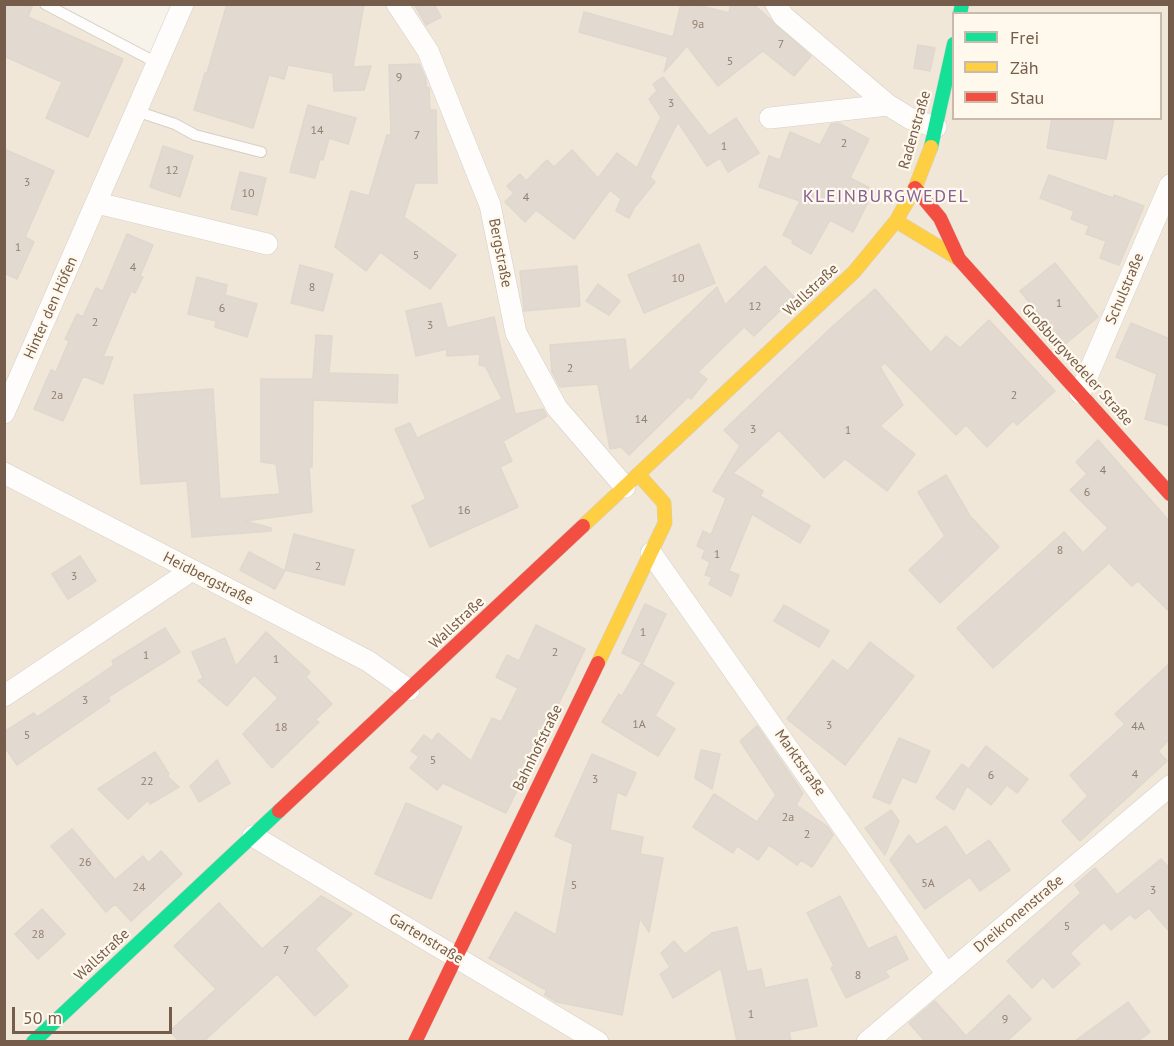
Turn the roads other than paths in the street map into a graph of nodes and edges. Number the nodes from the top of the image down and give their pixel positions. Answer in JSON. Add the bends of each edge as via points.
{"nodes":[{"id":1,"x":45,"y":4,"type":"edge"},
{"id":2,"x":183,"y":4,"type":"edge"},
{"id":3,"x":397,"y":4,"type":"edge"},
{"id":4,"x":776,"y":4,"type":"edge"},
{"id":5,"x":952,"y":53,"type":"edge"},
{"id":6,"x":157,"y":63,"type":"junction"},
{"id":7,"x":888,"y":105,"type":"junction"},
{"id":8,"x":136,"y":111,"type":"junction"},
{"id":9,"x":770,"y":118,"type":"dead end"},
{"id":10,"x":936,"y":127,"type":"junction"},
{"id":11,"x":261,"y":152,"type":"dead end"},
{"id":12,"x":1170,"y":186,"type":"edge"},
{"id":13,"x":915,"y":188,"type":"junction"},
{"id":14,"x":97,"y":203,"type":"junction"},
{"id":15,"x":896,"y":221,"type":"junction"},
{"id":16,"x":267,"y":244,"type":"dead end"},
{"id":17,"x":959,"y":259,"type":"junction"},
{"id":18,"x":1080,"y":393,"type":"junction"},
{"id":19,"x":4,"y":413,"type":"edge"},
{"id":20,"x":4,"y":473,"type":"edge"},
{"id":21,"x":632,"y":480,"type":"junction"},
{"id":22,"x":1170,"y":494,"type":"edge"},
{"id":23,"x":651,"y":553,"type":"junction"},
{"id":24,"x":192,"y":570,"type":"junction"},
{"id":25,"x":409,"y":690,"type":"junction"},
{"id":26,"x":4,"y":696,"type":"edge"},
{"id":27,"x":1170,"y":786,"type":"edge"},
{"id":28,"x":253,"y":836,"type":"junction"},
{"id":29,"x":455,"y":956,"type":"junction"},
{"id":30,"x":947,"y":975,"type":"junction"},
{"id":31,"x":33,"y":1041,"type":"edge"},
{"id":32,"x":415,"y":1041,"type":"edge"},
{"id":33,"x":598,"y":1041,"type":"edge"},
{"id":34,"x":867,"y":1041,"type":"edge"}],
"edges":[{"from":1,"to":6,"type":"lane"},
{"from":2,"to":6,"type":"street","name":"Hinter den Höfen"},
{"from":3,"to":21,"type":"street","name":"Bergstraße","via":[[428,51],[490,205],[516,333],[557,408]]},
{"from":4,"to":7,"type":"street","via":[[783,16]]},
{"from":5,"to":10,"type":"street","name":"Radenstraße"},
{"from":6,"to":8,"type":"street","name":"Hinter den Höfen"},
{"from":7,"to":9,"type":"street"},
{"from":7,"to":10,"type":"street","via":[[911,119]]},
{"from":8,"to":11,"type":"lane","via":[[195,135]]},
{"from":8,"to":14,"type":"street","name":"Hinter den Höfen"},
{"from":10,"to":13,"type":"street","name":"Radenstraße"},
{"from":12,"to":18,"type":"street","name":"Schulstraße"},
{"from":13,"to":15,"type":"street","name":"Radenstraße"},
{"from":13,"to":17,"type":"street","name":"Großburgwedeler Straße","via":[[940,218]]},
{"from":14,"to":16,"type":"street"},
{"from":14,"to":19,"type":"street","name":"Hinter den Höfen"},
{"from":15,"to":17,"type":"street","name":"Großburgwedeler Straße"},
{"from":15,"to":21,"type":"street","name":"Wallstraße","via":[[854,272]]},
{"from":17,"to":18,"type":"street","name":"Großburgwedeler Straße"},
{"from":18,"to":22,"type":"street","name":"Großburgwedeler Straße"},
{"from":20,"to":24,"type":"street","name":"Heidbergstraße"},
{"from":21,"to":23,"type":"street","name":"Bahnhofstraße","via":[[664,503],[665,523]]},
{"from":21,"to":25,"type":"street","name":"Wallstraße"},
{"from":23,"to":29,"type":"street","name":"Bahnhofstraße"},
{"from":23,"to":30,"type":"street","name":"Marktstraße"},
{"from":24,"to":25,"type":"street","name":"Heidbergstraße","via":[[368,662]]},
{"from":24,"to":26,"type":"street"},
{"from":25,"to":28,"type":"street","name":"Wallstraße"},
{"from":27,"to":30,"type":"street","name":"Dreikronenstraße"},
{"from":28,"to":29,"type":"street","name":"Gartenstraße"},
{"from":28,"to":31,"type":"street","name":"Wallstraße"},
{"from":29,"to":32,"type":"street","name":"Bahnhofstraße"},
{"from":29,"to":33,"type":"street","name":"Gartenstraße"},
{"from":30,"to":34,"type":"street","name":"Dreikronenstraße"}]}
